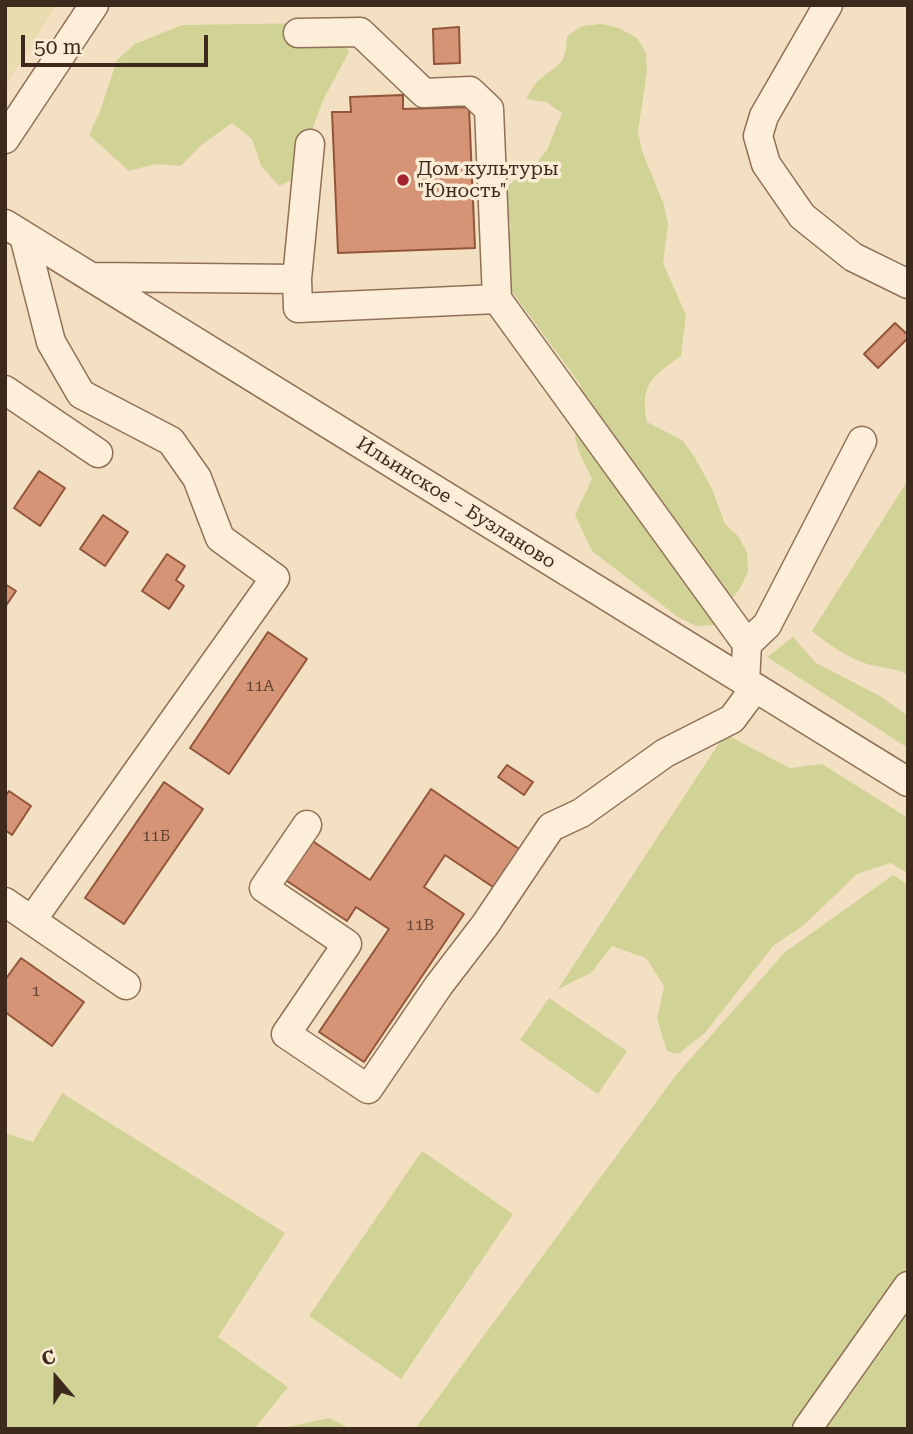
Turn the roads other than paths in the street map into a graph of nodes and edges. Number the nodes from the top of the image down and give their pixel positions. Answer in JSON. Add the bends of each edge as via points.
{"nodes":[{"id":1,"x":94,"y":5,"type":"edge"},
{"id":2,"x":828,"y":5,"type":"edge"},
{"id":3,"x":298,"y":33,"type":"dead end"},
{"id":4,"x":5,"y":139,"type":"edge"},
{"id":5,"x":310,"y":144,"type":"dead end"},
{"id":6,"x":14,"y":230,"type":"edge"},
{"id":7,"x":93,"y":277,"type":"junction"},
{"id":8,"x":297,"y":279,"type":"junction"},
{"id":9,"x":908,"y":284,"type":"edge"},
{"id":10,"x":497,"y":299,"type":"junction"},
{"id":11,"x":5,"y":390,"type":"edge"},
{"id":12,"x":862,"y":441,"type":"dead end"},
{"id":13,"x":98,"y":453,"type":"dead end"},
{"id":14,"x":747,"y":644,"type":"junction"},
{"id":15,"x":750,"y":685,"type":"junction"},
{"id":16,"x":908,"y":782,"type":"edge"},
{"id":17,"x":307,"y":825,"type":"dead end"},
{"id":18,"x":5,"y":902,"type":"edge"},
{"id":19,"x":32,"y":920,"type":"junction"},
{"id":20,"x":126,"y":985,"type":"dead end"},
{"id":21,"x":908,"y":1286,"type":"edge"},
{"id":22,"x":807,"y":1429,"type":"edge"}],
"edges":[{"from":1,"to":4,"type":"street"},
{"from":2,"to":9,"type":"street","via":[[764,116],[758,136],[766,164],[802,216],[853,257]]},
{"from":3,"to":10,"type":"street","via":[[360,32],[424,93],[470,91],[489,109]]},
{"from":5,"to":8,"type":"street"},
{"from":6,"to":7,"type":"street","name":"Ильинское – Бузланово"},
{"from":6,"to":19,"type":"street","via":[[51,342],[81,394],[171,441],[197,478],[220,538],[275,578]]},
{"from":7,"to":8,"type":"street"},
{"from":7,"to":15,"type":"street","name":"Ильинское – Бузланово"},
{"from":8,"to":10,"type":"street","via":[[298,308]]},
{"from":10,"to":14,"type":"street"},
{"from":11,"to":13,"type":"street"},
{"from":12,"to":14,"type":"street","via":[[767,625]]},
{"from":14,"to":15,"type":"street"},
{"from":15,"to":16,"type":"street","name":"Ильинское – Бузланово"},
{"from":15,"to":17,"type":"street","via":[[732,719],[666,753],[581,813],[551,827],[368,1089],[286,1034],[347,944],[264,888]]},
{"from":18,"to":19,"type":"street"},
{"from":19,"to":20,"type":"street"},
{"from":21,"to":22,"type":"street"}]}
